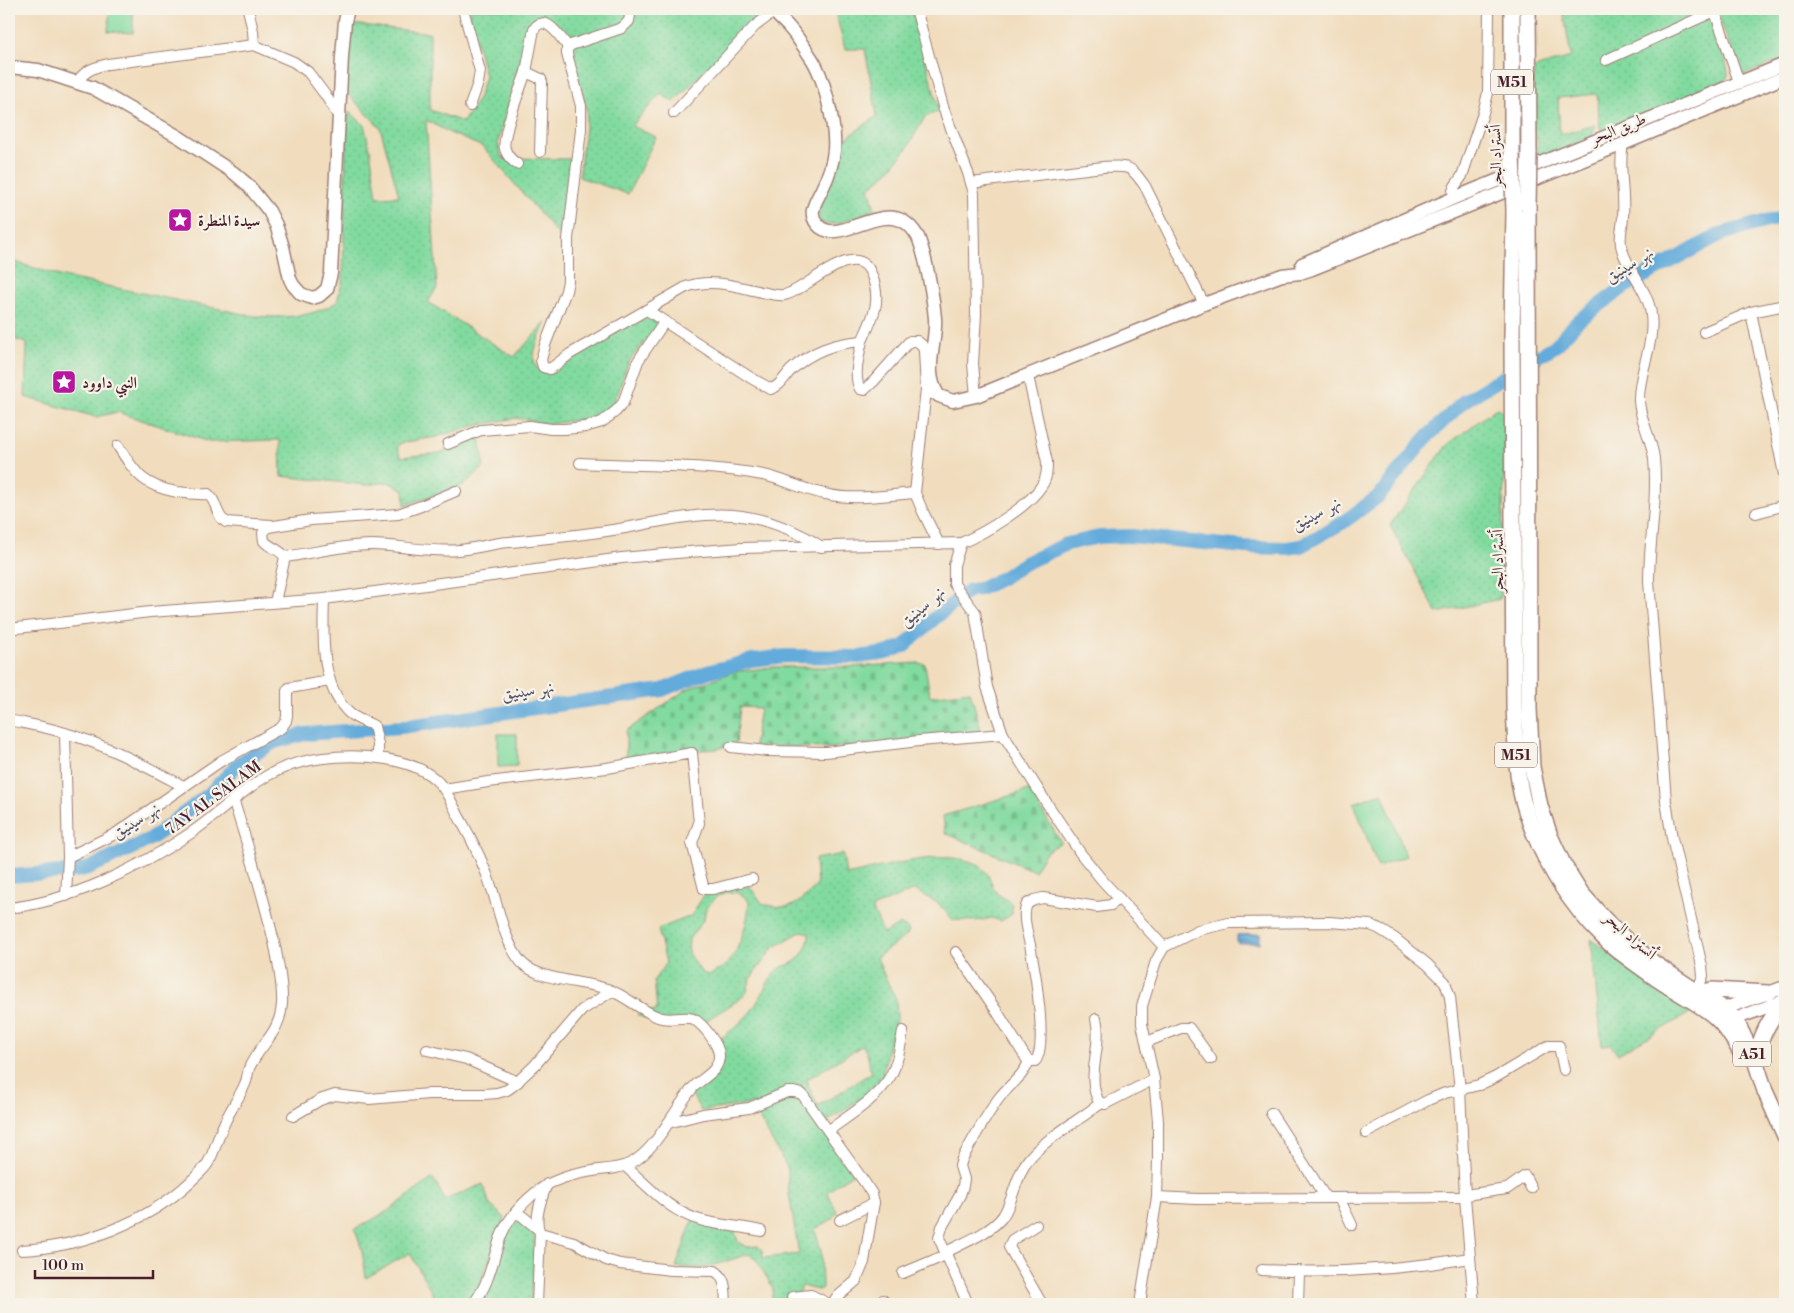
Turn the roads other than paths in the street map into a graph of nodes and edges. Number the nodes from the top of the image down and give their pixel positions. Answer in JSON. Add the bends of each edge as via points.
{"nodes":[{"id":1,"x":248,"y":9,"type":"edge"},
{"id":2,"x":338,"y":9,"type":"edge"},
{"id":3,"x":463,"y":9,"type":"edge"},
{"id":4,"x":631,"y":9,"type":"edge"},
{"id":5,"x":916,"y":9,"type":"edge"},
{"id":6,"x":1490,"y":9,"type":"edge"},
{"id":7,"x":1512,"y":9,"type":"edge"},
{"id":8,"x":1528,"y":9,"type":"edge"},
{"id":9,"x":773,"y":10,"type":"edge"},
{"id":10,"x":1715,"y":10,"type":"edge"},
{"id":11,"x":347,"y":15,"type":"edge"},
{"id":12,"x":254,"y":45,"type":"junction"},
{"id":13,"x":568,"y":47,"type":"junction"},
{"id":14,"x":1606,"y":60,"type":"dead end"},
{"id":15,"x":1785,"y":64,"type":"edge"},
{"id":16,"x":9,"y":67,"type":"edge"},
{"id":17,"x":526,"y":72,"type":"junction"},
{"id":18,"x":1785,"y":77,"type":"edge"},
{"id":19,"x":78,"y":82,"type":"junction"},
{"id":20,"x":1739,"y":82,"type":"junction"},
{"id":21,"x":470,"y":106,"type":"dead end"},
{"id":22,"x":674,"y":113,"type":"dead end"},
{"id":23,"x":339,"y":117,"type":"junction"},
{"id":24,"x":1623,"y":144,"type":"junction"},
{"id":25,"x":540,"y":152,"type":"dead end"},
{"id":26,"x":517,"y":164,"type":"dead end"},
{"id":27,"x":1462,"y":176,"type":"junction"},
{"id":28,"x":971,"y":183,"type":"junction"},
{"id":29,"x":1474,"y":197,"type":"junction"},
{"id":30,"x":1458,"y":203,"type":"junction"},
{"id":31,"x":1521,"y":208,"type":"junction"},
{"id":32,"x":1204,"y":304,"type":"junction"},
{"id":33,"x":1785,"y":305,"type":"edge"},
{"id":34,"x":647,"y":310,"type":"junction"},
{"id":35,"x":1751,"y":312,"type":"junction"},
{"id":36,"x":665,"y":321,"type":"junction"},
{"id":37,"x":1704,"y":332,"type":"dead end"},
{"id":38,"x":862,"y":341,"type":"junction"},
{"id":39,"x":1028,"y":376,"type":"junction"},
{"id":40,"x":926,"y":389,"type":"junction"},
{"id":41,"x":939,"y":396,"type":"junction"},
{"id":42,"x":976,"y":396,"type":"junction"},
{"id":43,"x":448,"y":444,"type":"dead end"},
{"id":44,"x":118,"y":446,"type":"dead end"},
{"id":45,"x":580,"y":463,"type":"dead end"},
{"id":46,"x":1785,"y":479,"type":"edge"},
{"id":47,"x":456,"y":491,"type":"dead end"},
{"id":48,"x":916,"y":492,"type":"junction"},
{"id":49,"x":1785,"y":505,"type":"edge"},
{"id":50,"x":1756,"y":513,"type":"dead end"},
{"id":51,"x":272,"y":525,"type":"junction"},
{"id":52,"x":961,"y":543,"type":"junction"},
{"id":53,"x":939,"y":544,"type":"junction"},
{"id":54,"x":822,"y":547,"type":"junction"},
{"id":55,"x":285,"y":557,"type":"junction"},
{"id":56,"x":324,"y":599,"type":"junction"},
{"id":57,"x":274,"y":602,"type":"junction"},
{"id":58,"x":9,"y":628,"type":"edge"},
{"id":59,"x":330,"y":681,"type":"junction"},
{"id":60,"x":9,"y":720,"type":"edge"},
{"id":61,"x":65,"y":733,"type":"junction"},
{"id":62,"x":1003,"y":734,"type":"junction"},
{"id":63,"x":730,"y":747,"type":"dead end"},
{"id":64,"x":378,"y":757,"type":"junction"},
{"id":65,"x":183,"y":786,"type":"junction"},
{"id":66,"x":444,"y":788,"type":"junction"},
{"id":67,"x":233,"y":799,"type":"junction"},
{"id":68,"x":67,"y":861,"type":"junction"},
{"id":69,"x":752,"y":879,"type":"dead end"},
{"id":70,"x":66,"y":891,"type":"junction"},
{"id":71,"x":1119,"y":898,"type":"junction"},
{"id":72,"x":9,"y":908,"type":"edge"},
{"id":73,"x":1164,"y":948,"type":"junction"},
{"id":74,"x":956,"y":952,"type":"dead end"},
{"id":75,"x":1785,"y":987,"type":"edge"},
{"id":76,"x":612,"y":991,"type":"junction"},
{"id":77,"x":1699,"y":992,"type":"junction"},
{"id":78,"x":1768,"y":993,"type":"junction"},
{"id":79,"x":1785,"y":1000,"type":"edge"},
{"id":80,"x":1718,"y":1012,"type":"junction"},
{"id":81,"x":1096,"y":1019,"type":"dead end"},
{"id":82,"x":1730,"y":1023,"type":"junction"},
{"id":83,"x":903,"y":1031,"type":"dead end"},
{"id":84,"x":1147,"y":1042,"type":"junction"},
{"id":85,"x":427,"y":1050,"type":"dead end"},
{"id":86,"x":1211,"y":1058,"type":"dead end"},
{"id":87,"x":1755,"y":1060,"type":"junction"},
{"id":88,"x":1029,"y":1061,"type":"junction"},
{"id":89,"x":1564,"y":1070,"type":"dead end"},
{"id":90,"x":1154,"y":1079,"type":"junction"},
{"id":91,"x":518,"y":1082,"type":"junction"},
{"id":92,"x":1460,"y":1090,"type":"junction"},
{"id":93,"x":1765,"y":1091,"type":"junction"},
{"id":94,"x":1101,"y":1103,"type":"junction"},
{"id":95,"x":1270,"y":1113,"type":"dead end"},
{"id":96,"x":293,"y":1116,"type":"dead end"},
{"id":97,"x":668,"y":1123,"type":"junction"},
{"id":98,"x":828,"y":1131,"type":"junction"},
{"id":99,"x":1366,"y":1133,"type":"dead end"},
{"id":100,"x":1785,"y":1136,"type":"edge"},
{"id":101,"x":625,"y":1166,"type":"junction"},
{"id":102,"x":547,"y":1184,"type":"junction"},
{"id":103,"x":1531,"y":1188,"type":"dead end"},
{"id":104,"x":1465,"y":1196,"type":"junction"},
{"id":105,"x":1158,"y":1197,"type":"junction"},
{"id":106,"x":1326,"y":1198,"type":"junction"},
{"id":107,"x":1339,"y":1198,"type":"junction"},
{"id":108,"x":874,"y":1204,"type":"junction"},
{"id":109,"x":516,"y":1213,"type":"junction"},
{"id":110,"x":840,"y":1220,"type":"dead end"},
{"id":111,"x":1036,"y":1225,"type":"dead end"},
{"id":112,"x":1352,"y":1225,"type":"dead end"},
{"id":113,"x":539,"y":1231,"type":"junction"},
{"id":114,"x":761,"y":1231,"type":"dead end"},
{"id":115,"x":22,"y":1250,"type":"dead end"},
{"id":116,"x":945,"y":1254,"type":"junction"},
{"id":117,"x":1470,"y":1258,"type":"junction"},
{"id":118,"x":1262,"y":1270,"type":"dead end"},
{"id":119,"x":903,"y":1272,"type":"dead end"},
{"id":120,"x":1298,"y":1272,"type":"junction"},
{"id":121,"x":792,"y":1297,"type":"dead end"},
{"id":122,"x":473,"y":1304,"type":"edge"},
{"id":123,"x":537,"y":1304,"type":"edge"},
{"id":124,"x":726,"y":1304,"type":"edge"},
{"id":125,"x":829,"y":1304,"type":"edge"},
{"id":126,"x":835,"y":1304,"type":"edge"},
{"id":127,"x":968,"y":1304,"type":"edge"},
{"id":128,"x":1042,"y":1304,"type":"edge"},
{"id":129,"x":1140,"y":1304,"type":"edge"},
{"id":130,"x":1298,"y":1304,"type":"edge"},
{"id":131,"x":1474,"y":1304,"type":"edge"}],
"edges":[{"from":1,"to":12,"type":"street"},
{"from":2,"to":11,"type":"street"},
{"from":3,"to":21,"type":"street","via":[[480,71]]},
{"from":4,"to":13,"type":"street","via":[[629,21],[622,28]]},
{"from":5,"to":28,"type":"street","via":[[944,110]]},
{"from":6,"to":27,"type":"street","via":[[1488,93]]},
{"from":7,"to":31,"type":"highway","name":"أتستراد البحر","number":"M51","bridge":true,"via":[[1512,155]]},
{"from":8,"to":31,"type":"highway","name":"أتستراد البحر","number":"M51","bridge":true,"via":[[1528,153]]},
{"from":9,"to":22,"type":"street"},
{"from":9,"to":41,"type":"main road","via":[[818,68],[833,125],[834,151],[814,208],[814,218],[821,228],[828,231],[880,217],[896,218],[912,227],[922,250],[931,291],[935,319],[931,375]]},
{"from":10,"to":14,"type":"street"},
{"from":10,"to":20,"type":"street"},
{"from":11,"to":23,"type":"main road"},
{"from":12,"to":19,"type":"street","via":[[108,64],[91,69]]},
{"from":12,"to":23,"type":"street","via":[[294,62],[308,72]]},
{"from":13,"to":17,"type":"street","via":[[549,24],[537,24]]},
{"from":13,"to":34,"type":"street","via":[[566,54],[582,106],[581,130],[568,239],[568,280],[545,345],[541,360],[543,367],[550,369]]},
{"from":15,"to":20,"type":"main road"},
{"from":16,"to":19,"type":"main road","via":[[38,70]]},
{"from":17,"to":25,"type":"street","via":[[541,78],[542,82]]},
{"from":17,"to":26,"type":"street","via":[[504,148]]},
{"from":18,"to":24,"type":"main road","name":"طريق البحر"},
{"from":19,"to":23,"type":"main road","via":[[179,137],[248,185],[276,225],[293,285],[301,294],[312,298],[327,289],[331,274]]},
{"from":20,"to":29,"type":"main road"},
{"from":24,"to":29,"type":"main road","name":"طريق البحر"},
{"from":24,"to":77,"type":"street","via":[[1620,244],[1651,309],[1652,327],[1639,401],[1654,465],[1649,580],[1658,714],[1672,838],[1702,966]]},
{"from":27,"to":29,"type":"street"},
{"from":27,"to":30,"type":"street","via":[[1453,191]]},
{"from":28,"to":32,"type":"street","via":[[1104,167],[1125,166],[1134,170]]},
{"from":28,"to":42,"type":"street","via":[[976,253],[973,364]]},
{"from":29,"to":30,"type":"main road","name":"طريق البحر"},
{"from":30,"to":32,"type":"main road","name":"طريق البحر","via":[[1312,269],[1282,275]]},
{"from":31,"to":77,"type":"highway","name":"أتستراد البحر","number":"M51","via":[[1528,330],[1529,709],[1532,767],[1540,806],[1562,864],[1581,893],[1627,941]]},
{"from":31,"to":80,"type":"highway","name":"أتستراد البحر","number":"M51","via":[[1512,337],[1514,707],[1523,799],[1550,868],[1573,904],[1606,940],[1650,974]]},
{"from":32,"to":39,"type":"main road","name":"طريق البحر"},
{"from":33,"to":35,"type":"street"},
{"from":34,"to":36,"type":"street"},
{"from":34,"to":38,"type":"street","via":[[686,287],[703,282],[785,295],[834,267],[856,262],[869,268],[878,294],[875,311]]},
{"from":35,"to":37,"type":"street"},
{"from":35,"to":46,"type":"street"},
{"from":36,"to":38,"type":"street","via":[[750,378],[772,389],[811,355],[843,342]]},
{"from":36,"to":43,"type":"street","via":[[638,361],[623,403],[602,422],[566,429],[530,426],[480,430]]},
{"from":38,"to":40,"type":"street","via":[[858,368],[858,385],[862,390],[874,382],[914,340],[923,347]]},
{"from":39,"to":42,"type":"main road","name":"طريق البحر"},
{"from":39,"to":52,"type":"street","via":[[1047,462],[1043,484],[1034,496],[1011,514],[982,534]]},
{"from":40,"to":41,"type":"street"},
{"from":40,"to":48,"type":"street"},
{"from":41,"to":42,"type":"main road","name":"طريق البحر","via":[[953,401]]},
{"from":44,"to":51,"type":"street","via":[[141,477],[154,486],[183,493],[208,494],[226,522]]},
{"from":45,"to":48,"type":"street","via":[[682,466],[764,475],[838,497],[867,498]]},
{"from":47,"to":51,"type":"street","via":[[398,514]]},
{"from":48,"to":53,"type":"street"},
{"from":49,"to":50,"type":"street"},
{"from":51,"to":55,"type":"street","via":[[263,533],[264,541]]},
{"from":52,"to":53,"type":"street"},
{"from":52,"to":62,"type":"street","via":[[954,575],[957,590],[975,612],[987,687]]},
{"from":53,"to":54,"type":"street"},
{"from":54,"to":55,"type":"street","via":[[771,523],[724,515],[458,550],[373,545]]},
{"from":54,"to":56,"type":"street","via":[[742,548],[622,558]]},
{"from":55,"to":57,"type":"street"},
{"from":56,"to":57,"type":"street"},
{"from":56,"to":59,"type":"street","via":[[324,646]]},
{"from":57,"to":58,"type":"street"},
{"from":59,"to":64,"type":"street","via":[[347,711],[374,726]]},
{"from":59,"to":65,"type":"street","via":[[289,688],[286,721],[281,728]]},
{"from":60,"to":61,"type":"street"},
{"from":61,"to":65,"type":"street","via":[[124,756]]},
{"from":61,"to":68,"type":"street"},
{"from":62,"to":63,"type":"street","via":[[826,752]]},
{"from":62,"to":71,"type":"street","via":[[1081,854]]},
{"from":64,"to":66,"type":"street","name":"7AY AL SALAM","via":[[424,772]]},
{"from":64,"to":67,"type":"street","name":"7AY AL SALAM","via":[[323,758],[301,762],[261,778]]},
{"from":65,"to":68,"type":"street","via":[[115,834]]},
{"from":66,"to":69,"type":"street","via":[[606,768],[692,753],[699,823],[692,843],[704,889]]},
{"from":66,"to":76,"type":"street","name":"7AY AL SALAM","via":[[480,854],[507,936],[522,963],[538,973]]},
{"from":67,"to":70,"type":"street","name":"7AY AL SALAM","via":[[206,822],[162,851],[107,879]]},
{"from":67,"to":115,"type":"street","via":[[265,905],[282,988],[279,1022],[274,1033],[249,1068],[246,1083],[223,1125],[208,1162],[176,1195],[152,1212],[80,1241]]},
{"from":68,"to":70,"type":"street"},
{"from":70,"to":72,"type":"street","name":"7AY AL SALAM","via":[[41,903]]},
{"from":71,"to":73,"type":"street"},
{"from":71,"to":88,"type":"street","via":[[1106,907],[1043,898],[1027,904],[1025,914],[1041,1030],[1039,1054],[1034,1061]]},
{"from":73,"to":84,"type":"street","via":[[1156,961],[1142,1006]]},
{"from":73,"to":92,"type":"street","via":[[1198,930],[1229,923],[1329,922],[1378,928],[1404,945],[1445,982],[1450,997]]},
{"from":74,"to":88,"type":"street"},
{"from":75,"to":78,"type":"main road"},
{"from":76,"to":91,"type":"street","via":[[582,1010]]},
{"from":76,"to":97,"type":"street","name":"7AY AL SALAM","via":[[661,1018],[696,1020],[718,1048],[719,1058],[714,1070],[694,1086]]},
{"from":77,"to":78,"type":"highway"},
{"from":77,"to":80,"type":"highway","name":"أتستراد البحر","number":"M51"},
{"from":78,"to":80,"type":"main road"},
{"from":79,"to":82,"type":"main road"},
{"from":79,"to":87,"type":"highway","via":[[1761,1036]]},
{"from":80,"to":82,"type":"highway","number":"A51"},
{"from":81,"to":94,"type":"street","via":[[1099,1029],[1094,1074]]},
{"from":82,"to":87,"type":"highway","number":"A51"},
{"from":82,"to":93,"type":"highway","number":"A51"},
{"from":83,"to":98,"type":"street","via":[[890,1077],[874,1097]]},
{"from":84,"to":86,"type":"street","via":[[1186,1027]]},
{"from":84,"to":90,"type":"street"},
{"from":85,"to":91,"type":"street","via":[[466,1059]]},
{"from":87,"to":93,"type":"highway","number":"A51"},
{"from":88,"to":116,"type":"street","via":[[1000,1096],[962,1159],[963,1186],[940,1232]]},
{"from":89,"to":92,"type":"street","via":[[1559,1046],[1548,1046],[1496,1077]]},
{"from":90,"to":94,"type":"street","via":[[1105,1104]]},
{"from":90,"to":105,"type":"street","via":[[1158,1121]]},
{"from":91,"to":96,"type":"street","via":[[507,1090],[484,1094],[369,1099],[335,1095]]},
{"from":92,"to":99,"type":"street","via":[[1428,1100]]},
{"from":92,"to":104,"type":"street"},
{"from":93,"to":100,"type":"highway","number":"A51"},
{"from":94,"to":116,"type":"street","via":[[1029,1158],[1003,1215],[995,1224]]},
{"from":95,"to":106,"type":"street"},
{"from":97,"to":98,"type":"street","via":[[749,1108],[779,1094],[794,1092],[802,1094]]},
{"from":97,"to":101,"type":"street","name":"7AY AL SALAM","via":[[645,1152]]},
{"from":98,"to":108,"type":"street","via":[[865,1183]]},
{"from":101,"to":102,"type":"street","name":"7AY AL SALAM","via":[[577,1174]]},
{"from":101,"to":114,"type":"street","via":[[682,1213],[699,1220]]},
{"from":102,"to":109,"type":"street","name":"7AY AL SALAM","via":[[528,1198]]},
{"from":102,"to":113,"type":"street","via":[[541,1201]]},
{"from":103,"to":104,"type":"street","via":[[1525,1176],[1507,1189]]},
{"from":104,"to":107,"type":"street"},
{"from":104,"to":117,"type":"street"},
{"from":105,"to":106,"type":"street"},
{"from":105,"to":129,"type":"street"},
{"from":106,"to":107,"type":"street"},
{"from":107,"to":112,"type":"street"},
{"from":108,"to":110,"type":"street"},
{"from":108,"to":126,"type":"street","via":[[864,1262],[856,1280],[836,1298]]},
{"from":109,"to":113,"type":"street"},
{"from":109,"to":122,"type":"street","name":"7AY AL SALAM","via":[[501,1235],[486,1283]]},
{"from":111,"to":128,"type":"street","via":[[1012,1240],[1009,1247]]},
{"from":113,"to":123,"type":"street"},
{"from":113,"to":124,"type":"street","via":[[574,1242],[620,1264],[715,1271],[723,1281]]},
{"from":116,"to":119,"type":"street"},
{"from":116,"to":127,"type":"street"},
{"from":117,"to":120,"type":"street","via":[[1408,1268]]},
{"from":117,"to":131,"type":"street"},
{"from":118,"to":120,"type":"street"},
{"from":120,"to":130,"type":"street"},
{"from":121,"to":125,"type":"street","via":[[811,1295]]}]}
